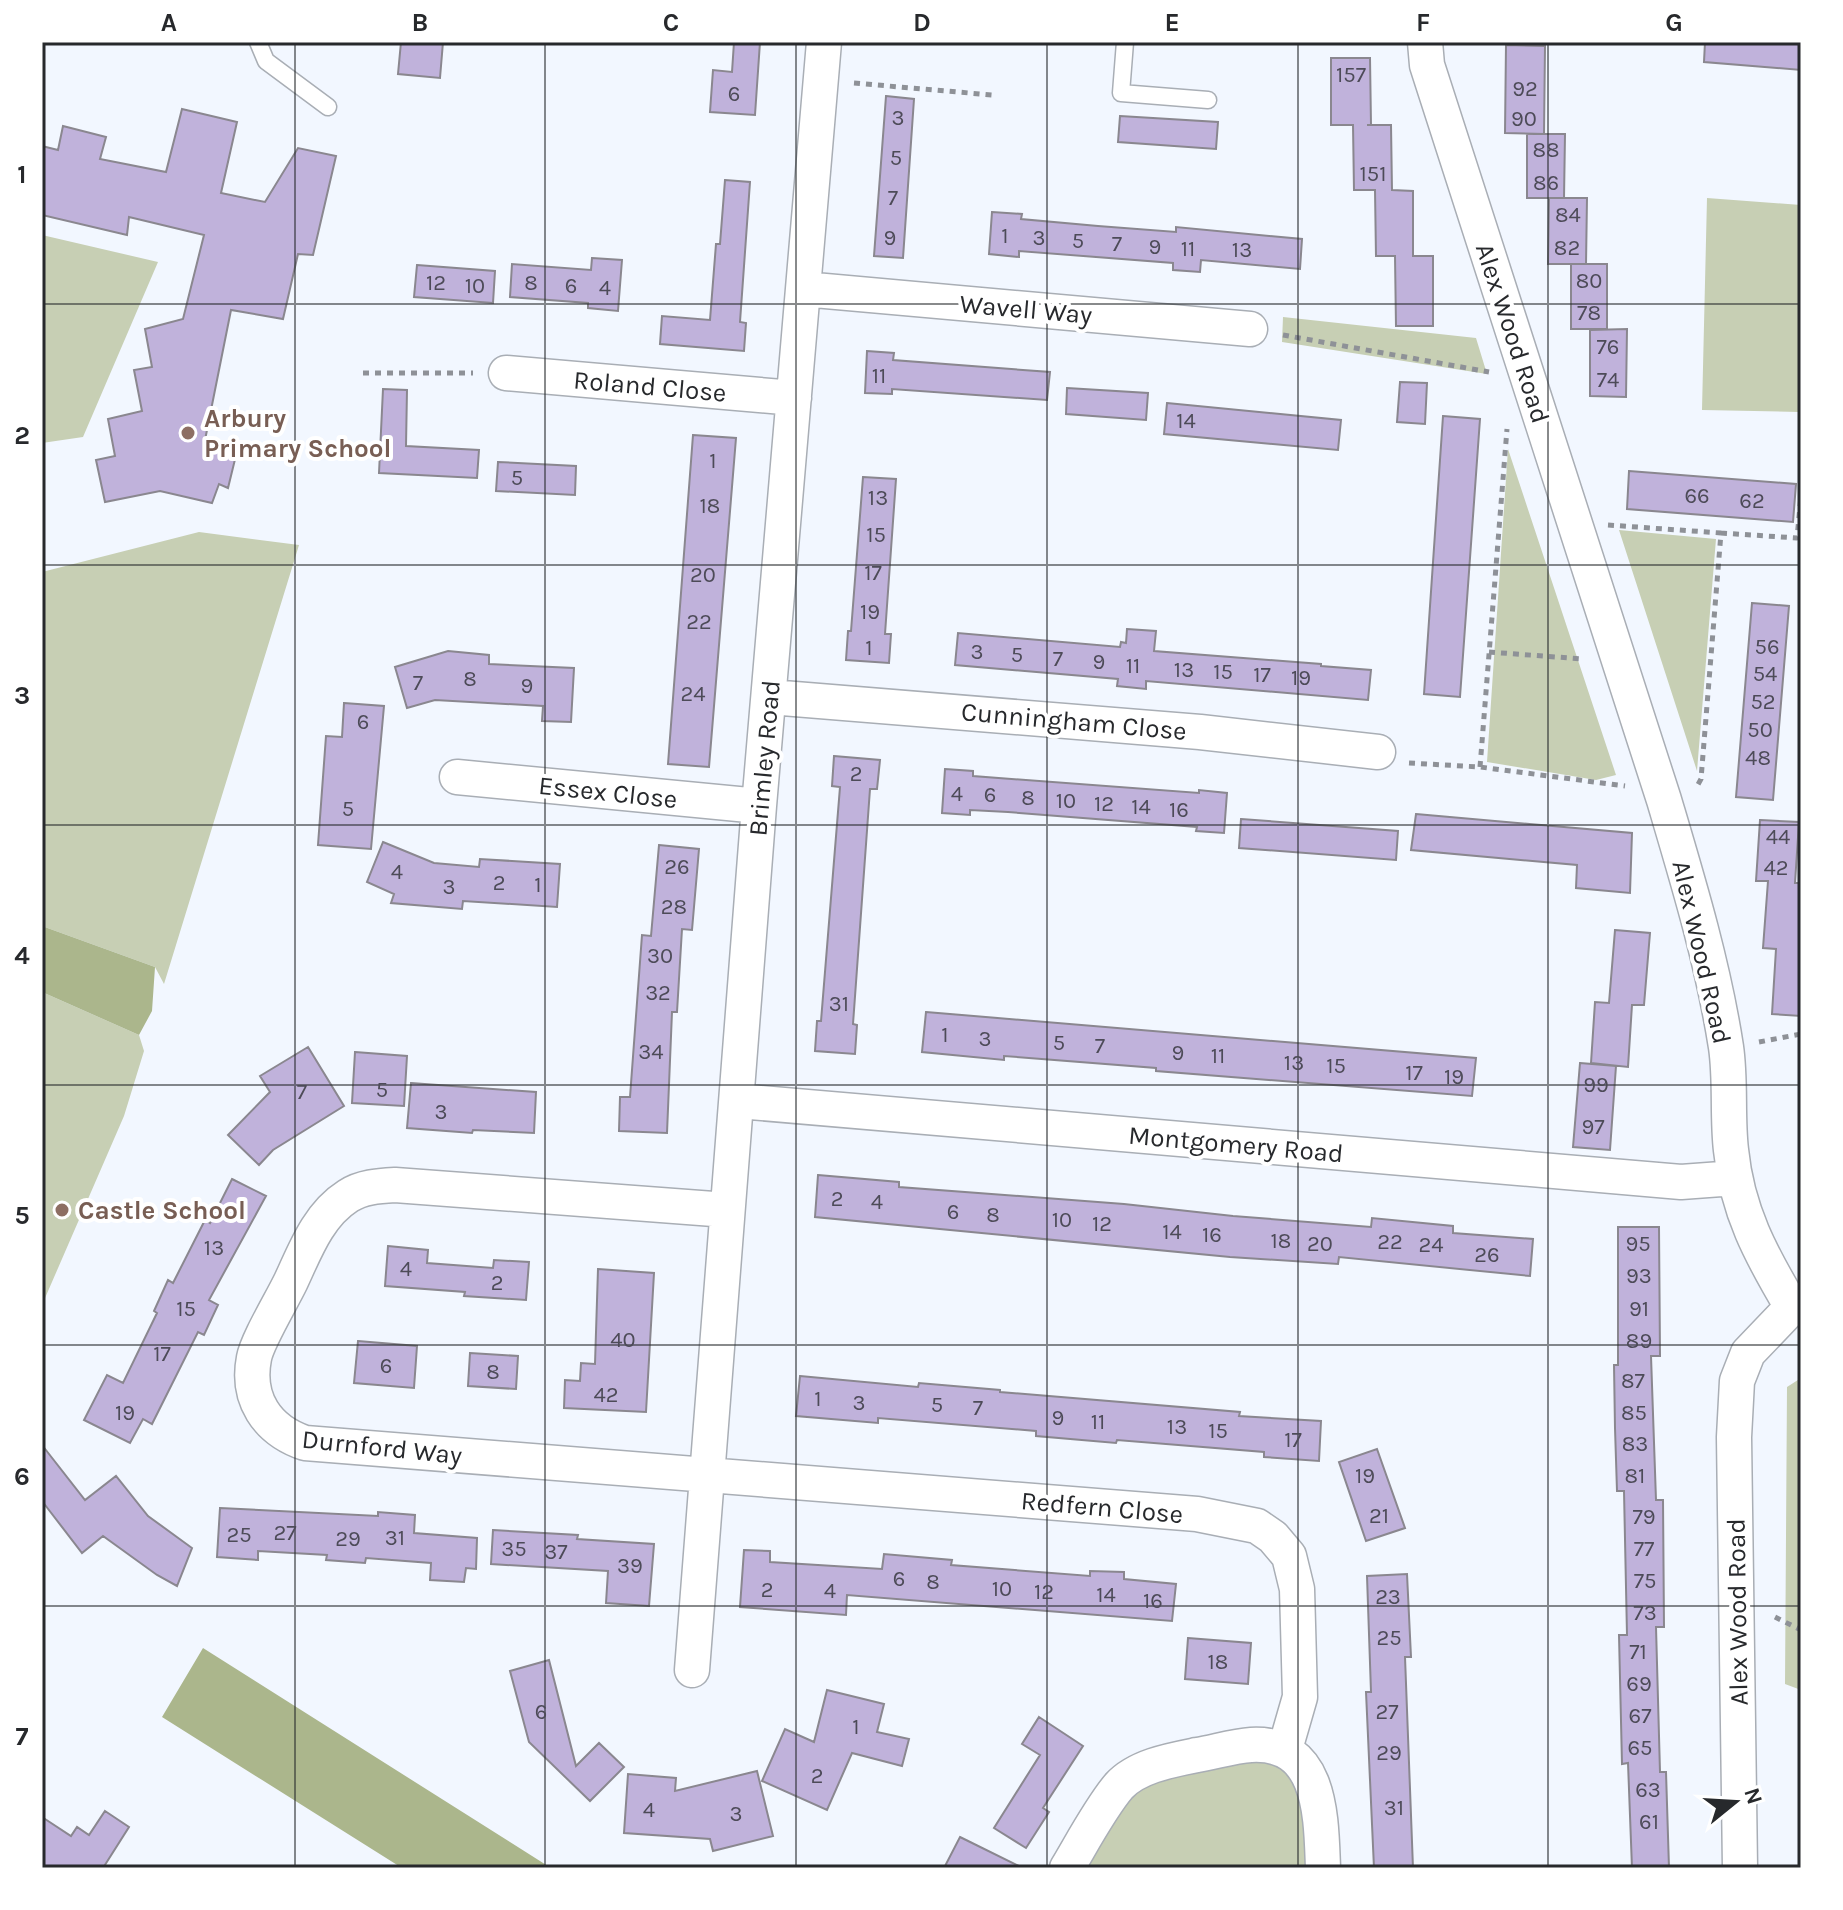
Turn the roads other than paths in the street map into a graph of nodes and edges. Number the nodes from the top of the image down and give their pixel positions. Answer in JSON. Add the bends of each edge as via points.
{"nodes":[{"id":1,"x":258,"y":42,"type":"edge"},
{"id":2,"x":824,"y":42,"type":"edge"},
{"id":3,"x":1125,"y":42,"type":"edge"},
{"id":4,"x":1425,"y":42,"type":"edge"},
{"id":5,"x":1208,"y":100,"type":"dead end"},
{"id":6,"x":328,"y":107,"type":"dead end"},
{"id":7,"x":803,"y":289,"type":"junction"},
{"id":8,"x":1250,"y":329,"type":"road end"},
{"id":9,"x":506,"y":373,"type":"road end"},
{"id":10,"x":794,"y":398,"type":"junction"},
{"id":11,"x":770,"y":697,"type":"junction"},
{"id":12,"x":1378,"y":752,"type":"road end"},
{"id":13,"x":457,"y":777,"type":"dead end"},
{"id":14,"x":759,"y":806,"type":"junction"},
{"id":15,"x":738,"y":1101,"type":"junction"},
{"id":16,"x":1735,"y":1178,"type":"junction"},
{"id":17,"x":727,"y":1210,"type":"junction"},
{"id":18,"x":1796,"y":1309,"type":"edge"},
{"id":19,"x":707,"y":1475,"type":"junction"},
{"id":20,"x":692,"y":1670,"type":"dead end"},
{"id":21,"x":1285,"y":1749,"type":"junction"},
{"id":22,"x":1067,"y":1868,"type":"edge"},
{"id":23,"x":1323,"y":1868,"type":"edge"},
{"id":24,"x":1740,"y":1868,"type":"edge"}],
"edges":[{"from":1,"to":6,"type":"lane","via":[[266,61]]},
{"from":2,"to":7,"type":"street","name":"Brimley Road"},
{"from":3,"to":5,"type":"lane","via":[[1121,93]]},
{"from":4,"to":16,"type":"street","name":"Alex Wood Road","via":[[1427,65],[1696,909],[1726,1049]]},
{"from":7,"to":8,"type":"street","name":"Wavell Way"},
{"from":7,"to":10,"type":"street","name":"Brimley Road"},
{"from":9,"to":10,"type":"street","name":"Roland Close"},
{"from":10,"to":11,"type":"street","name":"Brimley Road"},
{"from":11,"to":12,"type":"street","name":"Cunningham Close"},
{"from":11,"to":14,"type":"street","name":"Brimley Road"},
{"from":13,"to":14,"type":"street","name":"Essex Close"},
{"from":14,"to":15,"type":"street","name":"Brimley Road"},
{"from":15,"to":16,"type":"street","name":"Montgomery Road","via":[[1681,1182]]},
{"from":15,"to":17,"type":"street","name":"Brimley Road"},
{"from":16,"to":18,"type":"street","name":"Alex Wood Road","via":[[1755,1241]]},
{"from":17,"to":19,"type":"street","name":"Brimley Road"},
{"from":17,"to":19,"type":"street","name":"Durnford Way","via":[[370,1186],[348,1196],[314,1233],[254,1357],[254,1399],[269,1423],[305,1443]]},
{"from":18,"to":24,"type":"street","name":"Alex Wood Road","via":[[1748,1353],[1737,1381]]},
{"from":19,"to":20,"type":"street","name":"Brimley Road"},
{"from":19,"to":21,"type":"street","name":"Redfern Close","via":[[1197,1514],[1257,1526],[1289,1556],[1297,1589],[1300,1697]]},
{"from":21,"to":22,"type":"street","via":[[1252,1745],[1179,1758],[1137,1773],[1120,1785]]},
{"from":21,"to":23,"type":"street","via":[[1300,1761],[1312,1784],[1320,1810]]}]}
